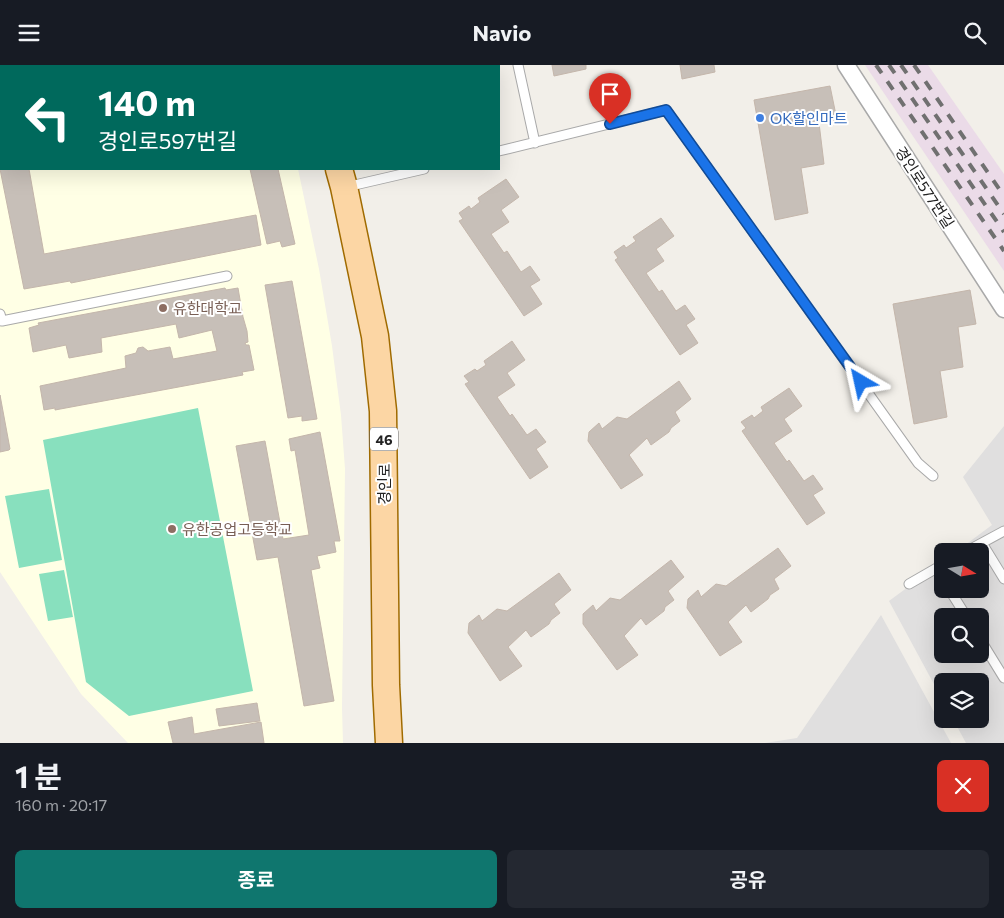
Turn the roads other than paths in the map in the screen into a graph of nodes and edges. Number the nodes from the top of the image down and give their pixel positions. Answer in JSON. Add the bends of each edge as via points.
{"nodes":[{"id":1,"x":518,"y":65,"type":"edge"},
{"id":2,"x":846,"y":65,"type":"edge"},
{"id":3,"x":535,"y":143,"type":"junction"},
{"id":4,"x":500,"y":151,"type":"edge"},
{"id":5,"x":415,"y":170,"type":"edge"},
{"id":6,"x":342,"y":178,"type":"edge"},
{"id":7,"x":227,"y":276,"type":"dead end"},
{"id":8,"x":1004,"y":309,"type":"edge"},
{"id":9,"x":0,"y":314,"type":"edge"},
{"id":10,"x":933,"y":476,"type":"dead end"},
{"id":11,"x":1004,"y":531,"type":"edge"},
{"id":12,"x":982,"y":543,"type":"edge"},
{"id":13,"x":989,"y":554,"type":"edge"},
{"id":14,"x":934,"y":570,"type":"edge"},
{"id":15,"x":1004,"y":579,"type":"edge"},
{"id":16,"x":909,"y":584,"type":"dead end"},
{"id":17,"x":989,"y":654,"type":"edge"},
{"id":18,"x":1004,"y":678,"type":"edge"},
{"id":19,"x":389,"y":743,"type":"edge"}],
"edges":[{"from":1,"to":3,"type":"lane"},
{"from":2,"to":8,"type":"street","name":"경인로577번길"},
{"from":3,"to":4,"type":"lane"},
{"from":3,"to":10,"type":"lane","via":[[666,110],[918,463]]},
{"from":5,"to":6,"type":"lane"},
{"from":6,"to":19,"type":"main road","name":"경인로","number":"46","via":[[375,336],[384,411]]},
{"from":7,"to":9,"type":"lane","via":[[2,321]]},
{"from":11,"to":12,"type":"lane"},
{"from":13,"to":15,"type":"lane"},
{"from":14,"to":16,"type":"lane"},
{"from":17,"to":18,"type":"lane"}]}
